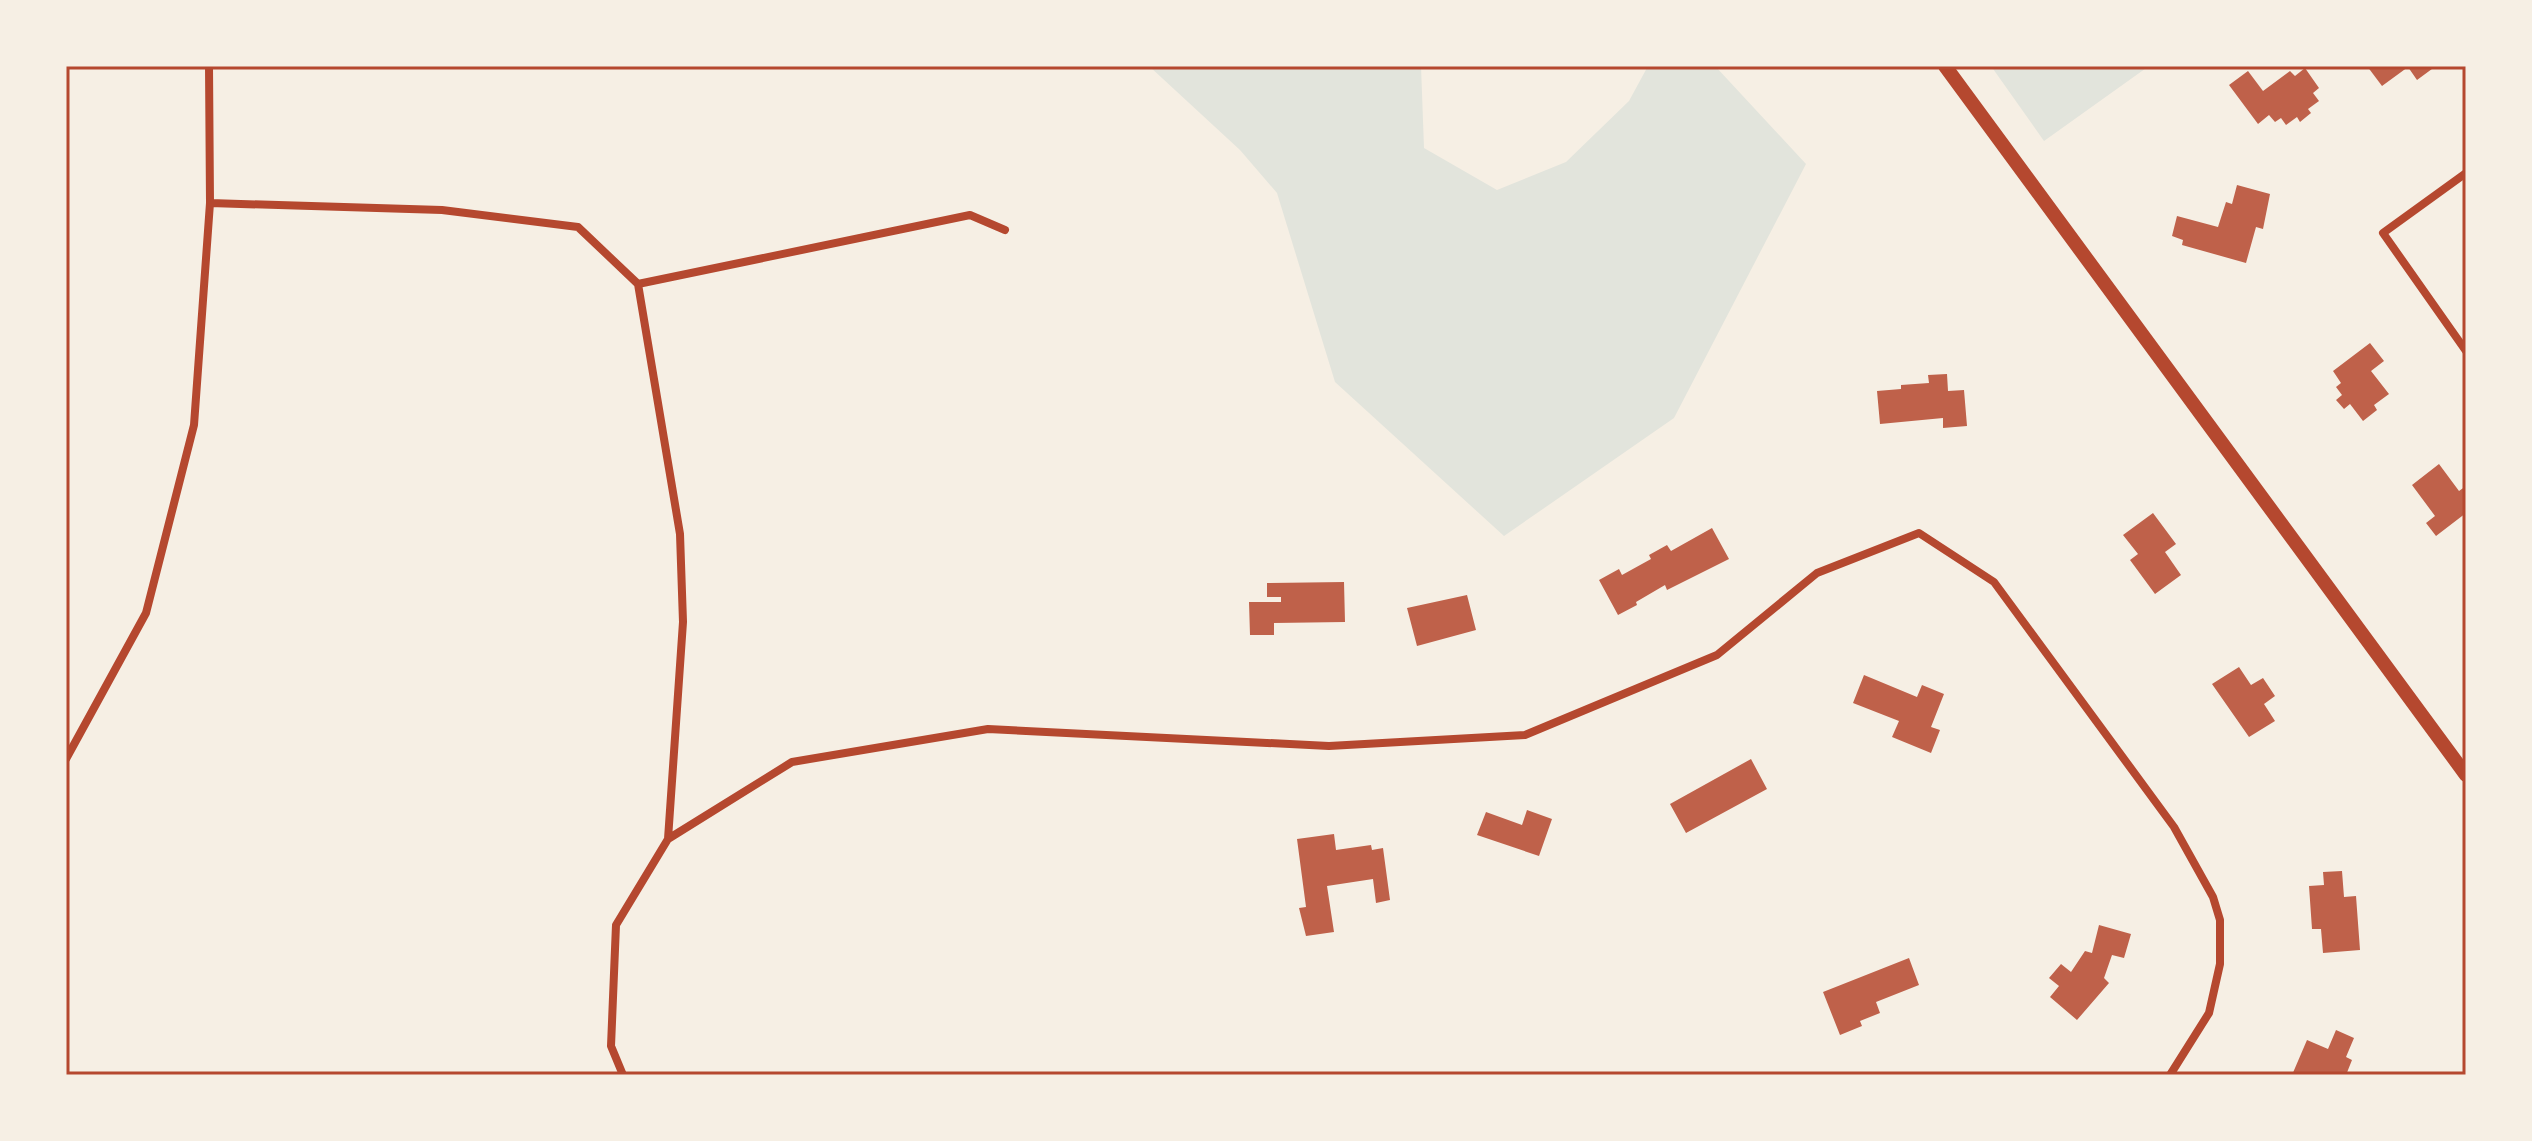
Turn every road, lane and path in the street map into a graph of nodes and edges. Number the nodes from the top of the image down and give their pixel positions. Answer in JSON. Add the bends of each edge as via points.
{"nodes":[{"id":1,"x":209,"y":66,"type":"edge"},
{"id":2,"x":1945,"y":66,"type":"edge"},
{"id":3,"x":2466,"y":173,"type":"edge"},
{"id":4,"x":210,"y":203,"type":"junction"},
{"id":5,"x":1005,"y":230,"type":"dead end"},
{"id":6,"x":638,"y":284,"type":"junction"},
{"id":7,"x":2466,"y":351,"type":"edge"},
{"id":8,"x":66,"y":759,"type":"edge"},
{"id":9,"x":2466,"y":775,"type":"edge"},
{"id":10,"x":668,"y":839,"type":"junction"},
{"id":11,"x":623,"y":1075,"type":"edge"},
{"id":12,"x":2170,"y":1075,"type":"edge"}],
"edges":[{"from":1,"to":4,"type":"street"},
{"from":2,"to":9,"type":"main road"},
{"from":3,"to":7,"type":"street","via":[[2383,233]]},
{"from":4,"to":6,"type":"street","via":[[442,210],[578,227]]},
{"from":4,"to":8,"type":"street","via":[[194,425],[146,613]]},
{"from":5,"to":6,"type":"street","via":[[970,215]]},
{"from":6,"to":10,"type":"street","via":[[680,534],[683,622]]},
{"from":10,"to":11,"type":"street","via":[[616,925],[611,1046]]},
{"from":10,"to":12,"type":"street","via":[[792,762],[988,729],[1329,746],[1525,735],[1717,655],[1817,573],[1919,533],[1994,582],[2174,827],[2213,897],[2220,920],[2220,964],[2209,1013]]}]}
